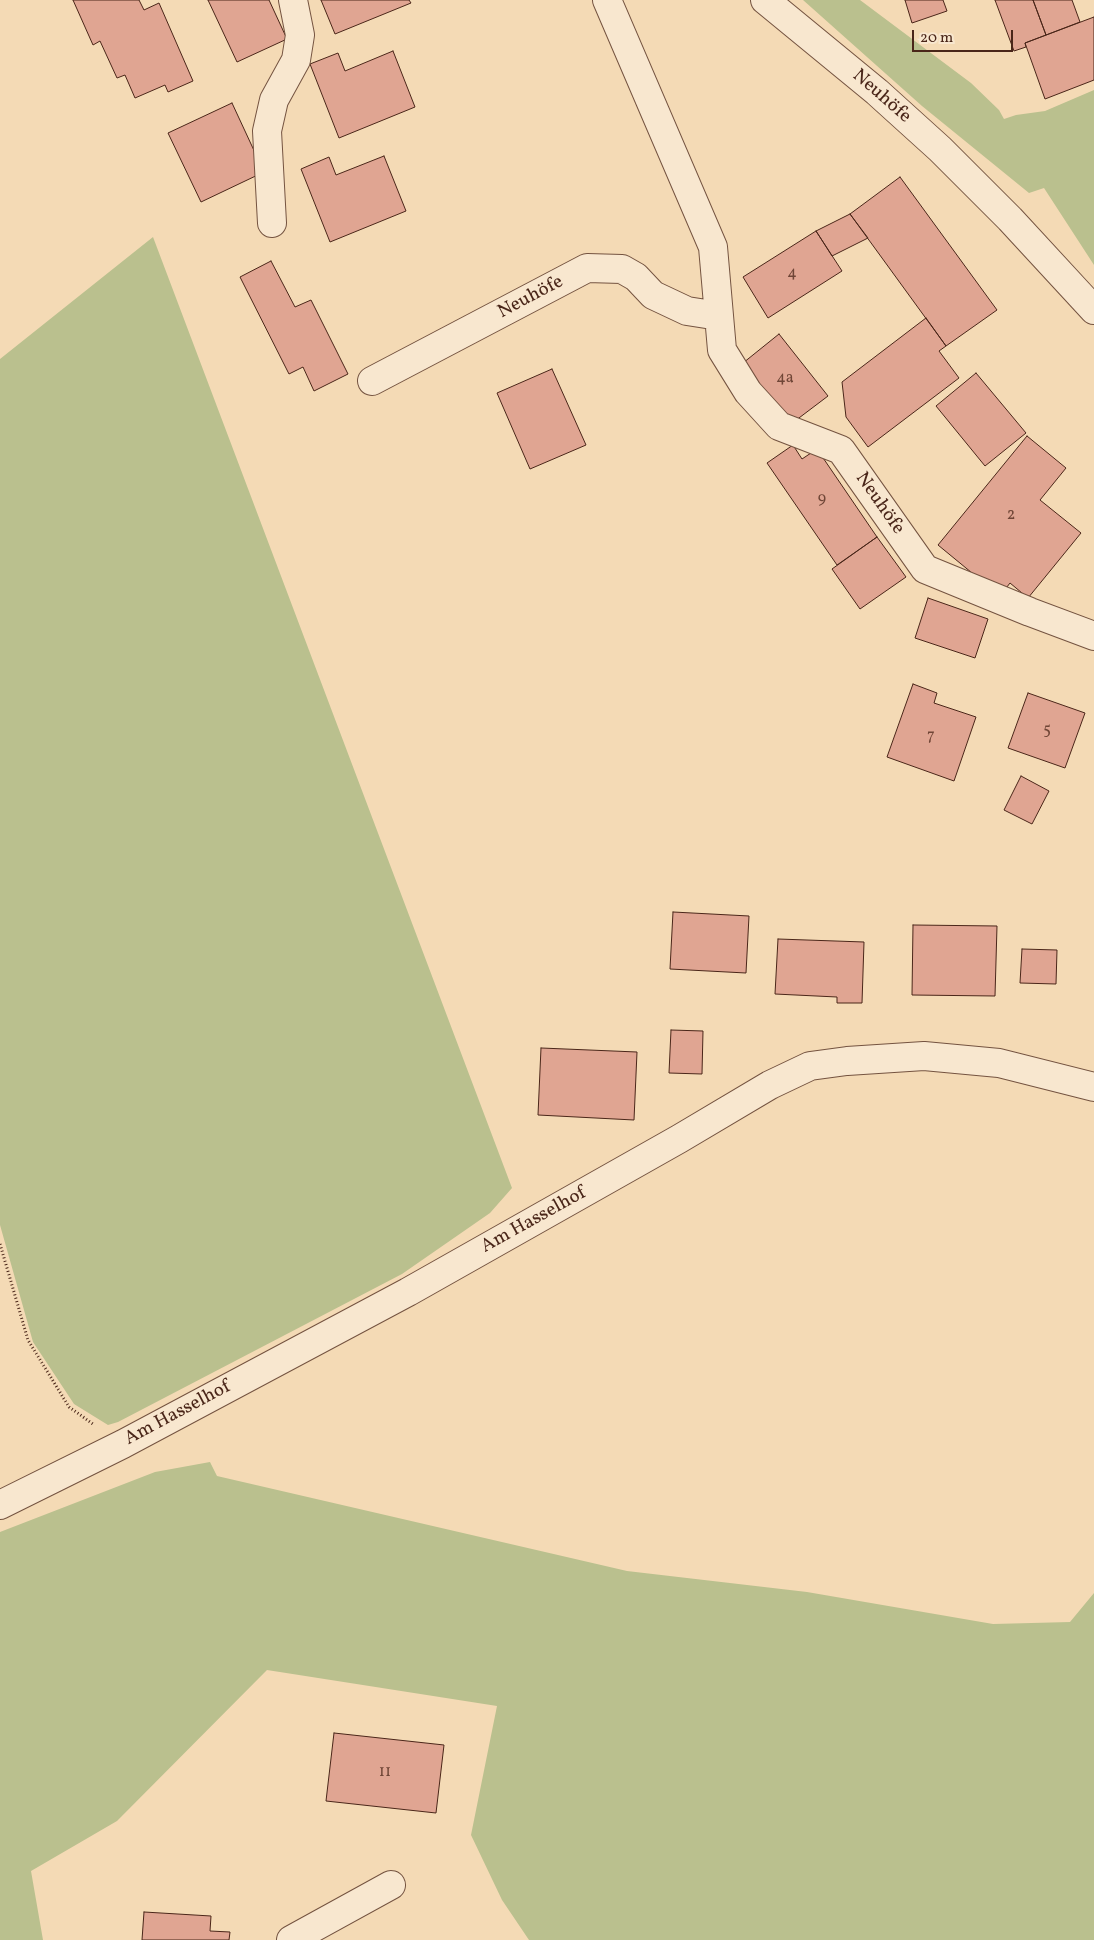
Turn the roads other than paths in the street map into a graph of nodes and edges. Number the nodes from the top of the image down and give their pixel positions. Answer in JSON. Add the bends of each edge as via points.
{"nodes":[{"id":1,"x":293,"y":0,"type":"edge"},
{"id":2,"x":607,"y":0,"type":"edge"},
{"id":3,"x":765,"y":0,"type":"edge"},
{"id":4,"x":272,"y":223,"type":"dead end"},
{"id":5,"x":1094,"y":310,"type":"edge"},
{"id":6,"x":719,"y":316,"type":"junction"},
{"id":7,"x":372,"y":381,"type":"dead end"},
{"id":8,"x":1094,"y":636,"type":"edge"},
{"id":9,"x":1094,"y":1087,"type":"edge"},
{"id":10,"x":0,"y":1505,"type":"edge"},
{"id":11,"x":391,"y":1885,"type":"dead end"},
{"id":12,"x":291,"y":1940,"type":"edge"}],
"edges":[{"from":1,"to":4,"type":"street","via":[[300,35],[296,60],[274,100],[267,131]]},
{"from":2,"to":6,"type":"street","name":"Neuhöfe","via":[[713,247]]},
{"from":3,"to":5,"type":"street","name":"Neuhöfe","via":[[877,92],[940,149]]},
{"from":6,"to":7,"type":"street","name":"Neuhöfe","via":[[687,311],[653,295],[636,277],[622,270],[587,268]]},
{"from":6,"to":8,"type":"street","name":"Neuhöfe","via":[[722,350],[748,392],[778,426],[841,450],[925,569]]},
{"from":9,"to":10,"type":"street","name":"Am Hasselhof","via":[[999,1063],[924,1056],[810,1066],[770,1085],[408,1292]]},
{"from":11,"to":12,"type":"street"}]}
